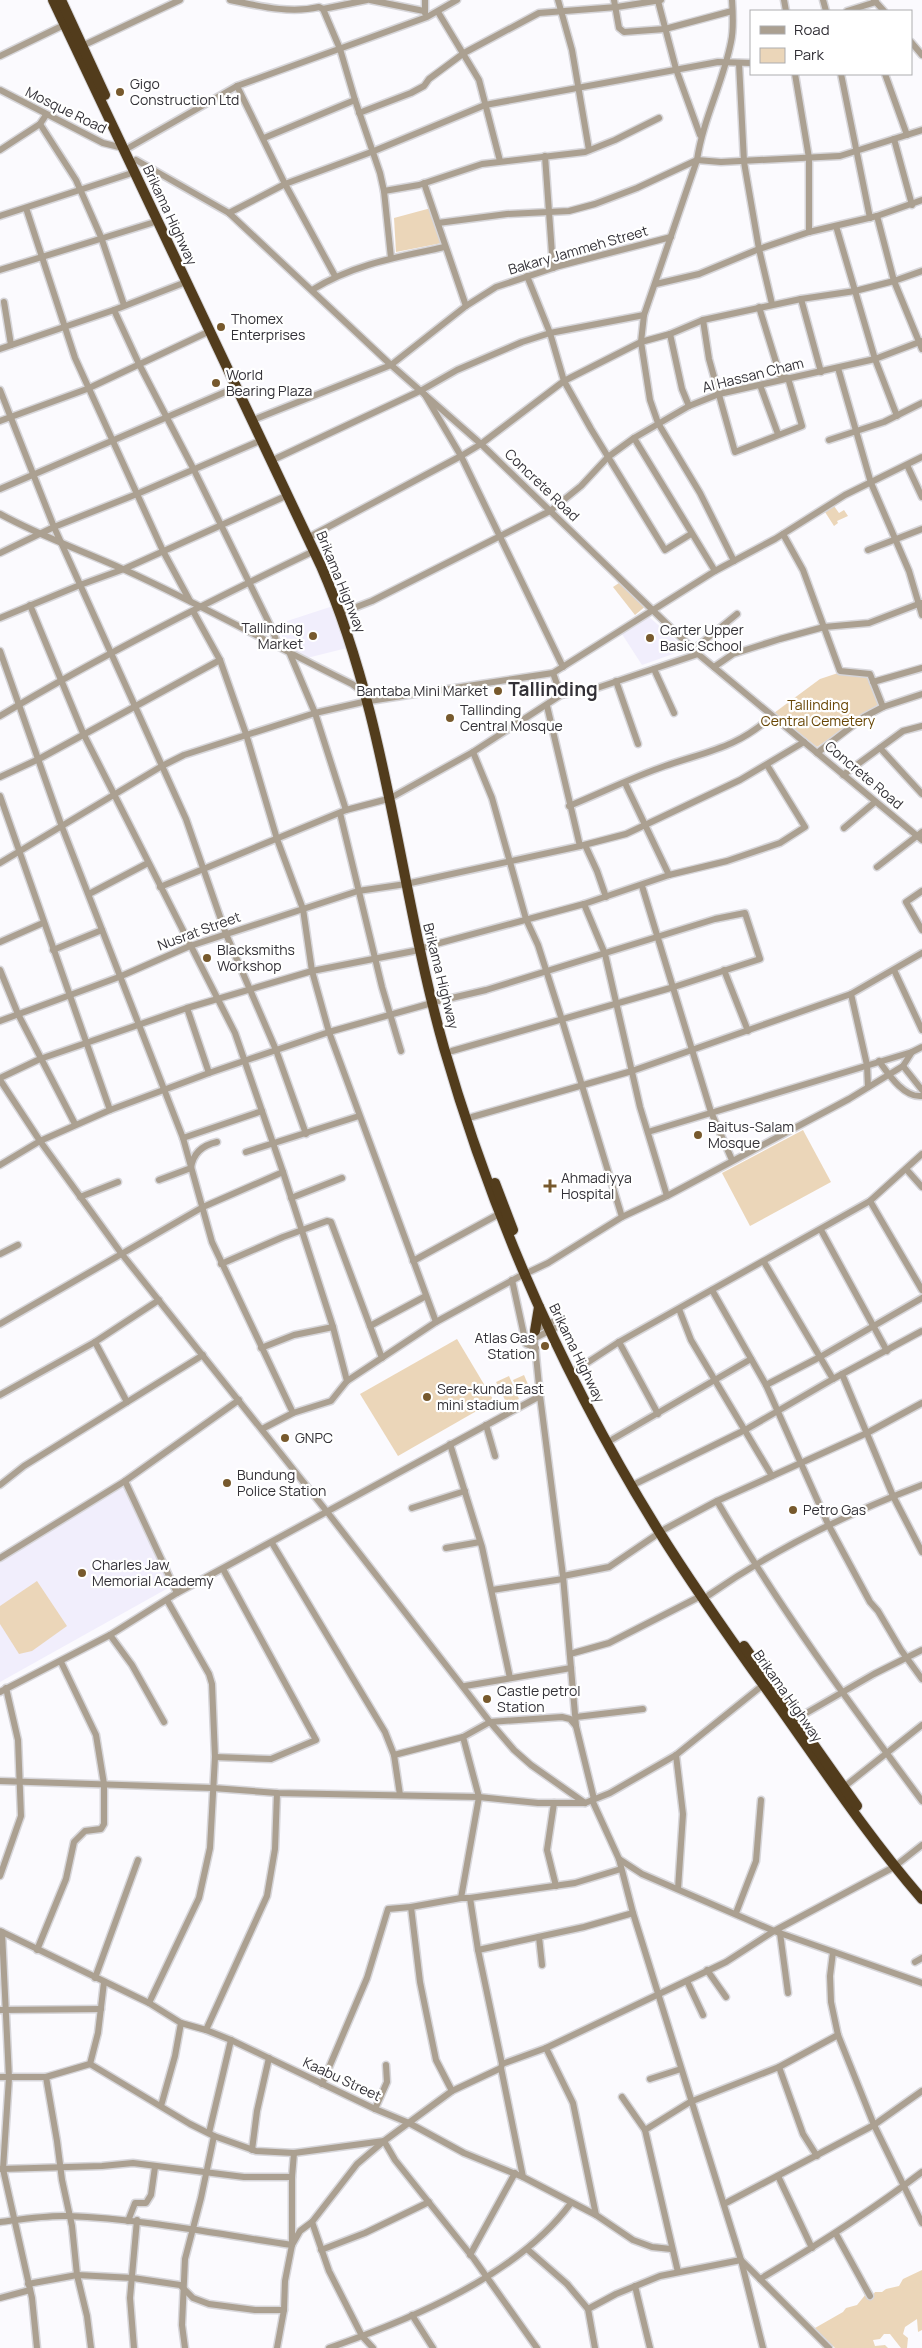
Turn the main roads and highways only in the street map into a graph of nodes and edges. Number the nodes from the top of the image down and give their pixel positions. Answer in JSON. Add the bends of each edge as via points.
{"nodes":[{"id":1,"x":53,"y":0,"type":"edge"},
{"id":2,"x":61,"y":0,"type":"edge"},
{"id":3,"x":103,"y":99,"type":"junction"},
{"id":4,"x":126,"y":148,"type":"junction"},
{"id":5,"x":369,"y":700,"type":"junction"},
{"id":6,"x":436,"y":1002,"type":"junction"},
{"id":7,"x":527,"y":1273,"type":"junction"},
{"id":8,"x":539,"y":1306,"type":"junction"},
{"id":9,"x":551,"y":1326,"type":"junction"},
{"id":10,"x":556,"y":1343,"type":"junction"},
{"id":11,"x":573,"y":1372,"type":"junction"},
{"id":12,"x":662,"y":1531,"type":"junction"},
{"id":13,"x":705,"y":1596,"type":"junction"},
{"id":14,"x":897,"y":1865,"type":"junction"},
{"id":15,"x":922,"y":1889,"type":"edge"},
{"id":16,"x":922,"y":1900,"type":"edge"}],
"edges":[{"from":1,"to":3,"type":"highway","name":"Brikama Highway"},
{"from":2,"to":3,"type":"highway","name":"Brikama Highway"},
{"from":3,"to":4,"type":"highway","name":"Brikama Highway"},
{"from":4,"to":5,"type":"highway","name":"Brikama Highway","via":[[314,551],[346,628]]},
{"from":4,"to":5,"type":"highway","name":"Brikama Highway","via":[[136,160],[313,535],[346,611]]},
{"from":5,"to":6,"type":"highway","name":"Brikama Highway"},
{"from":6,"to":7,"type":"highway","name":"Brikama Highway"},
{"from":6,"to":7,"type":"highway","name":"Brikama Highway","via":[[460,1102],[499,1214]]},
{"from":7,"to":8,"type":"highway","name":"Brikama Highway"},
{"from":7,"to":9,"type":"highway","name":"Brikama Highway"},
{"from":8,"to":9,"type":"highway","name":"Brikama Highway"},
{"from":8,"to":10,"type":"highway","via":[[536,1335]]},
{"from":9,"to":10,"type":"highway","name":"Brikama Highway"},
{"from":9,"to":11,"type":"highway","name":"Brikama Highway"},
{"from":10,"to":11,"type":"highway","name":"Brikama Highway"},
{"from":11,"to":12,"type":"highway","name":"Brikama Highway"},
{"from":11,"to":12,"type":"highway","name":"Brikama Highway","via":[[604,1438]]},
{"from":12,"to":13,"type":"highway","name":"Brikama Highway"},
{"from":13,"to":14,"type":"highway","name":"Brikama Highway","via":[[796,1719]]},
{"from":13,"to":14,"type":"highway","name":"Brikama Highway","via":[[763,1685]]},
{"from":14,"to":15,"type":"highway","name":"Brikama Highway"},
{"from":14,"to":16,"type":"highway","name":"Brikama Highway"}]}
